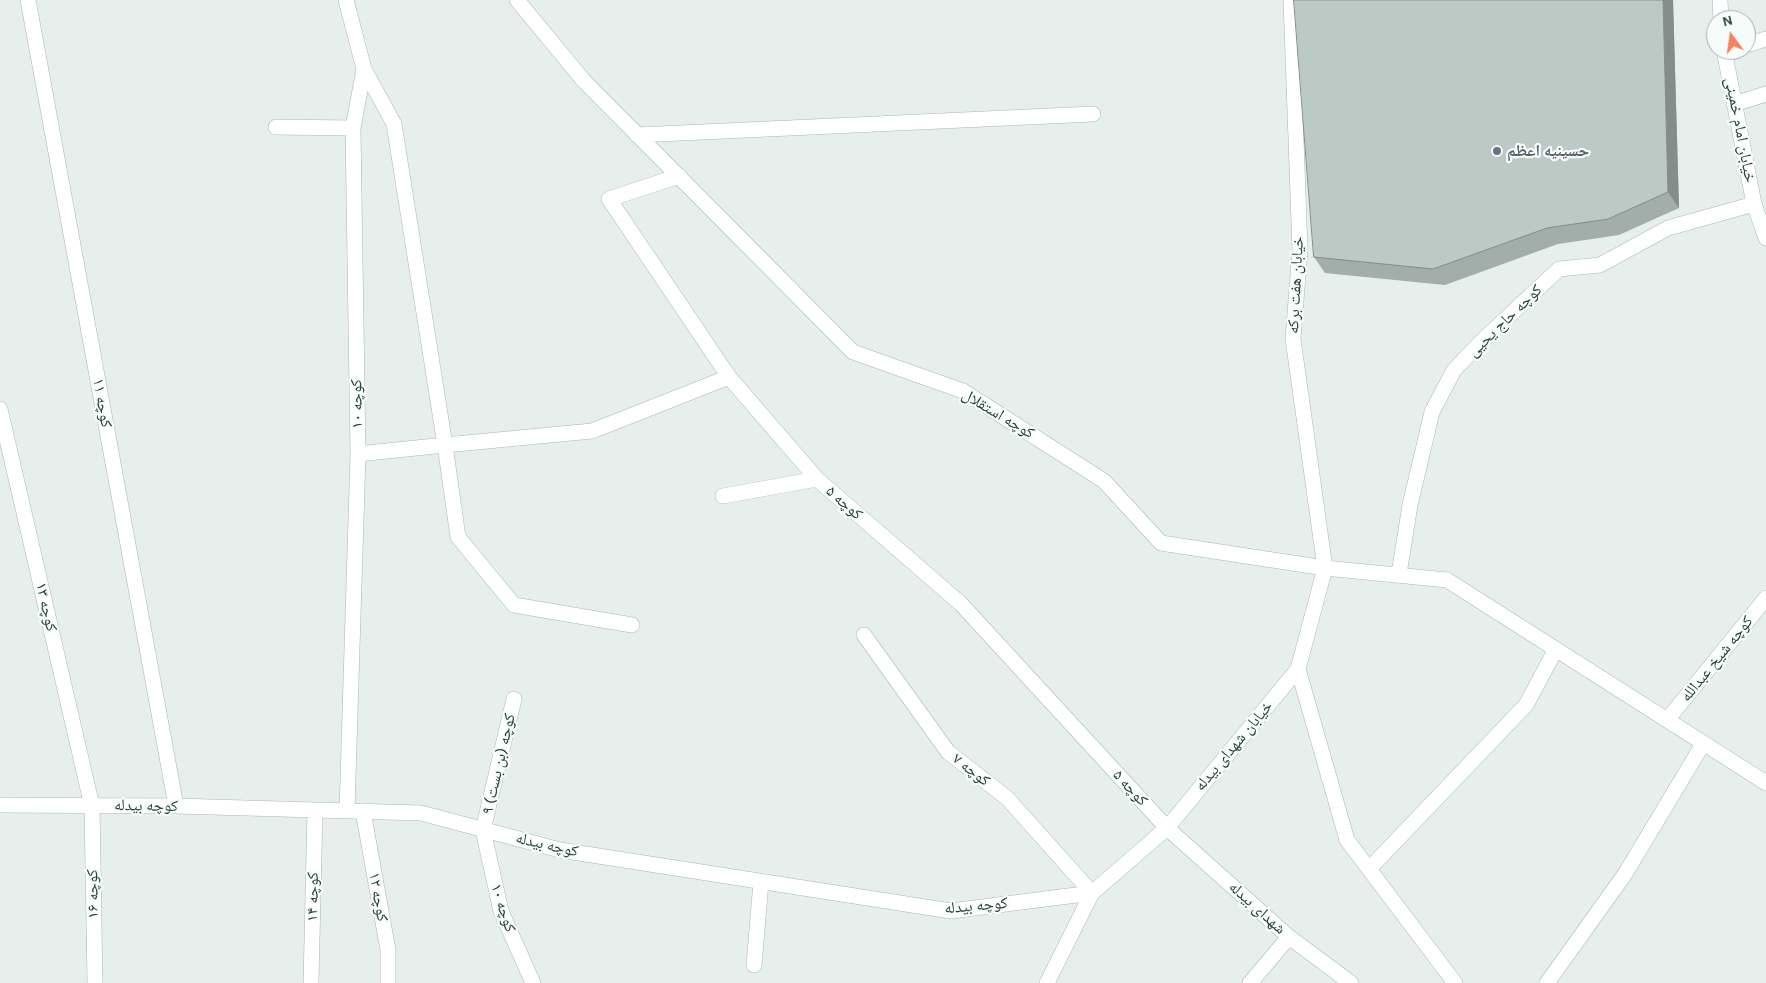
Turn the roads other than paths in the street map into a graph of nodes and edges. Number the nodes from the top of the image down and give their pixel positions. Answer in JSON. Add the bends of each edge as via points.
{"nodes":[{"id":1,"x":28,"y":0,"type":"edge"},
{"id":2,"x":346,"y":0,"type":"edge"},
{"id":3,"x":517,"y":0,"type":"edge"},
{"id":4,"x":1291,"y":0,"type":"edge"},
{"id":5,"x":1727,"y":60,"type":"edge"},
{"id":6,"x":364,"y":69,"type":"junction"},
{"id":7,"x":1766,"y":94,"type":"edge"},
{"id":8,"x":1734,"y":104,"type":"junction"},
{"id":9,"x":1093,"y":114,"type":"dead end"},
{"id":10,"x":276,"y":127,"type":"dead end"},
{"id":11,"x":353,"y":128,"type":"junction"},
{"id":12,"x":637,"y":135,"type":"junction"},
{"id":13,"x":679,"y":176,"type":"junction"},
{"id":14,"x":1754,"y":204,"type":"junction"},
{"id":15,"x":1766,"y":238,"type":"edge"},
{"id":16,"x":729,"y":377,"type":"junction"},
{"id":17,"x":0,"y":408,"type":"edge"},
{"id":18,"x":445,"y":444,"type":"junction"},
{"id":19,"x":358,"y":454,"type":"junction"},
{"id":20,"x":817,"y":480,"type":"junction"},
{"id":21,"x":723,"y":496,"type":"dead end"},
{"id":22,"x":1325,"y":568,"type":"junction"},
{"id":23,"x":1400,"y":574,"type":"junction"},
{"id":24,"x":1766,"y":598,"type":"edge"},
{"id":25,"x":632,"y":625,"type":"dead end"},
{"id":26,"x":864,"y":635,"type":"dead end"},
{"id":27,"x":1556,"y":649,"type":"junction"},
{"id":28,"x":1298,"y":669,"type":"junction"},
{"id":29,"x":514,"y":699,"type":"dead end"},
{"id":30,"x":1667,"y":720,"type":"junction"},
{"id":31,"x":1703,"y":744,"type":"junction"},
{"id":32,"x":1766,"y":783,"type":"edge"},
{"id":33,"x":0,"y":805,"type":"edge"},
{"id":34,"x":92,"y":806,"type":"junction"},
{"id":35,"x":176,"y":806,"type":"junction"},
{"id":36,"x":315,"y":811,"type":"junction"},
{"id":37,"x":347,"y":811,"type":"junction"},
{"id":38,"x":362,"y":811,"type":"junction"},
{"id":39,"x":1166,"y":828,"type":"junction"},
{"id":40,"x":483,"y":830,"type":"junction"},
{"id":41,"x":1369,"y":869,"type":"junction"},
{"id":42,"x":761,"y":882,"type":"junction"},
{"id":43,"x":1092,"y":893,"type":"junction"},
{"id":44,"x":1289,"y":937,"type":"junction"},
{"id":45,"x":754,"y":965,"type":"dead end"},
{"id":46,"x":94,"y":983,"type":"edge"},
{"id":47,"x":311,"y":983,"type":"edge"},
{"id":48,"x":388,"y":983,"type":"edge"},
{"id":49,"x":533,"y":983,"type":"edge"},
{"id":50,"x":1047,"y":983,"type":"edge"},
{"id":51,"x":1250,"y":983,"type":"edge"},
{"id":52,"x":1351,"y":983,"type":"edge"},
{"id":53,"x":1455,"y":983,"type":"edge"},
{"id":54,"x":1547,"y":983,"type":"edge"}],
"edges":[{"from":1,"to":35,"type":"street","name":"کوچه ۱۱"},
{"from":2,"to":6,"type":"street","name":"کوچه ۱۰"},
{"from":3,"to":12,"type":"street","name":"کوچه استقلال","via":[[584,82]]},
{"from":4,"to":22,"type":"street","name":"خیابان هفت برکه","via":[[1300,250],[1293,340]]},
{"from":5,"to":8,"type":"street","name":"خیابان امام خمینی"},
{"from":6,"to":11,"type":"street","name":"کوچه ۱۰"},
{"from":6,"to":18,"type":"street","via":[[394,124]]},
{"from":7,"to":8,"type":"street"},
{"from":8,"to":14,"type":"street","name":"خیابان امام خمینی"},
{"from":9,"to":12,"type":"street"},
{"from":10,"to":11,"type":"street"},
{"from":11,"to":19,"type":"street","name":"کوچه ۱۰"},
{"from":12,"to":13,"type":"street","name":"کوچه استقلال"},
{"from":13,"to":16,"type":"street","name":"کوچه ۵","via":[[608,199]]},
{"from":13,"to":22,"type":"street","name":"کوچه استقلال","via":[[853,352],[963,391],[1104,481],[1161,543]]},
{"from":14,"to":15,"type":"street","name":"خیابان امام خمینی"},
{"from":14,"to":23,"type":"street","name":"کوچه حاج یحیی","via":[[1668,228],[1600,265],[1559,269],[1482,340],[1454,370],[1432,412],[1410,506]]},
{"from":16,"to":18,"type":"street","via":[[592,432]]},
{"from":16,"to":20,"type":"street","name":"کوچه ۵"},
{"from":17,"to":34,"type":"street","name":"کوچه ۱۳"},
{"from":18,"to":19,"type":"street"},
{"from":18,"to":25,"type":"street","via":[[458,537],[514,605]]},
{"from":19,"to":37,"type":"street","name":"کوچه ۱۰"},
{"from":20,"to":21,"type":"street"},
{"from":20,"to":39,"type":"street","name":"کوچه ۵","via":[[961,604]]},
{"from":22,"to":23,"type":"street","name":"کوچه استقلال"},
{"from":22,"to":28,"type":"street","name":"خیابان شهدای بیدله"},
{"from":23,"to":27,"type":"street","name":"کوچه استقلال","via":[[1447,580]]},
{"from":24,"to":30,"type":"street","name":"کوچه شیخ عبدالله"},
{"from":26,"to":43,"type":"street","name":"کوچه ۷","via":[[948,752],[1007,798]]},
{"from":27,"to":30,"type":"street","name":"کوچه استقلال"},
{"from":27,"to":41,"type":"street","via":[[1526,705]]},
{"from":28,"to":39,"type":"street","name":"خیابان شهدای بیدله"},
{"from":28,"to":41,"type":"street","via":[[1347,840]]},
{"from":29,"to":40,"type":"street","name":"کوچه (بن بست) ۹"},
{"from":30,"to":31,"type":"street","name":"کوچه استقلال"},
{"from":31,"to":32,"type":"street","name":"کوچه استقلال"},
{"from":31,"to":54,"type":"street","via":[[1624,874]]},
{"from":33,"to":34,"type":"street","name":"کوچه بیدله"},
{"from":34,"to":35,"type":"street","name":"کوچه بیدله"},
{"from":34,"to":46,"type":"street","name":"کوچه ۱۶"},
{"from":35,"to":36,"type":"street","name":"کوچه بیدله"},
{"from":36,"to":37,"type":"street","name":"کوچه بیدله"},
{"from":36,"to":47,"type":"street","name":"کوچه ۱۴"},
{"from":37,"to":38,"type":"street","name":"کوچه بیدله"},
{"from":38,"to":40,"type":"street","name":"کوچه بیدله","via":[[421,813]]},
{"from":38,"to":48,"type":"street","name":"کوچه ۱۲","via":[[388,950]]},
{"from":39,"to":43,"type":"street","name":"خیابان شهدای بیدله"},
{"from":39,"to":44,"type":"street","name":"شهدای بیدله"},
{"from":40,"to":42,"type":"street","name":"کوچه بیدله","via":[[560,850]]},
{"from":40,"to":49,"type":"street","name":"کوچه ۱۰","via":[[501,911]]},
{"from":41,"to":53,"type":"street"},
{"from":42,"to":43,"type":"street","name":"کوچه بیدله","via":[[951,912]]},
{"from":42,"to":45,"type":"street"},
{"from":43,"to":50,"type":"street"},
{"from":44,"to":51,"type":"street"},
{"from":44,"to":52,"type":"street","name":"شهدای بیدله"}]}
